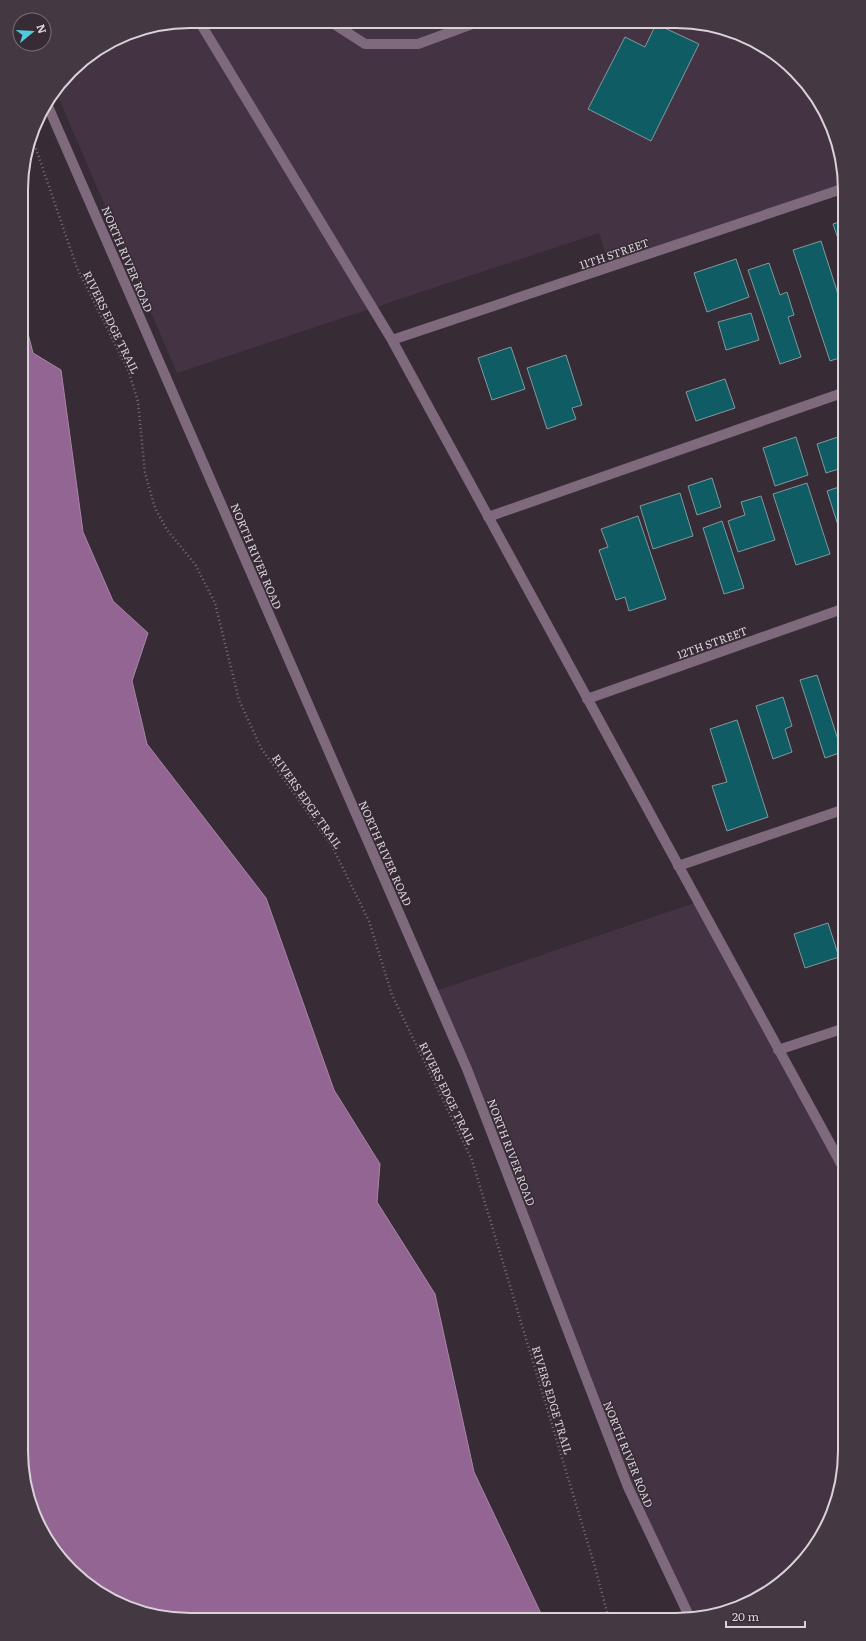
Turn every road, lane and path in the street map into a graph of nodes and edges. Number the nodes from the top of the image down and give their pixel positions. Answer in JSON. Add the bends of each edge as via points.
{"nodes":[{"id":1,"x":203,"y":28,"type":"edge"},
{"id":2,"x":340,"y":28,"type":"edge"},
{"id":3,"x":461,"y":28,"type":"edge"},
{"id":4,"x":50,"y":110,"type":"edge"},
{"id":5,"x":35,"y":145,"type":"edge"},
{"id":6,"x":838,"y":190,"type":"edge"},
{"id":7,"x":392,"y":340,"type":"junction"},
{"id":8,"x":838,"y":394,"type":"edge"},
{"id":9,"x":488,"y":516,"type":"junction"},
{"id":10,"x":838,"y":610,"type":"edge"},
{"id":11,"x":587,"y":699,"type":"junction"},
{"id":12,"x":838,"y":810,"type":"edge"},
{"id":13,"x":678,"y":866,"type":"junction"},
{"id":14,"x":838,"y":1030,"type":"edge"},
{"id":15,"x":778,"y":1050,"type":"junction"},
{"id":16,"x":838,"y":1158,"type":"edge"},
{"id":17,"x":607,"y":1613,"type":"edge"},
{"id":18,"x":688,"y":1613,"type":"edge"}],
"edges":[{"from":1,"to":7,"type":"street"},
{"from":2,"to":3,"type":"street","via":[[365,44],[418,44]]},
{"from":4,"to":18,"type":"street","name":"NORTH RIVER ROAD","via":[[466,1069],[628,1487]]},
{"from":5,"to":17,"type":"path","name":"RIVERS EDGE TRAIL","via":[[77,268],[128,372],[138,402],[145,473],[155,508],[167,530],[195,564],[215,603],[239,700],[251,727],[261,748],[332,846],[369,921],[392,994],[472,1160]]},
{"from":6,"to":7,"type":"street","name":"11TH STREET"},
{"from":7,"to":9,"type":"street"},
{"from":8,"to":9,"type":"street"},
{"from":9,"to":11,"type":"street"},
{"from":10,"to":11,"type":"street","name":"12TH STREET"},
{"from":11,"to":13,"type":"street"},
{"from":12,"to":13,"type":"street"},
{"from":13,"to":15,"type":"street"},
{"from":14,"to":15,"type":"street"},
{"from":15,"to":16,"type":"street"}]}
